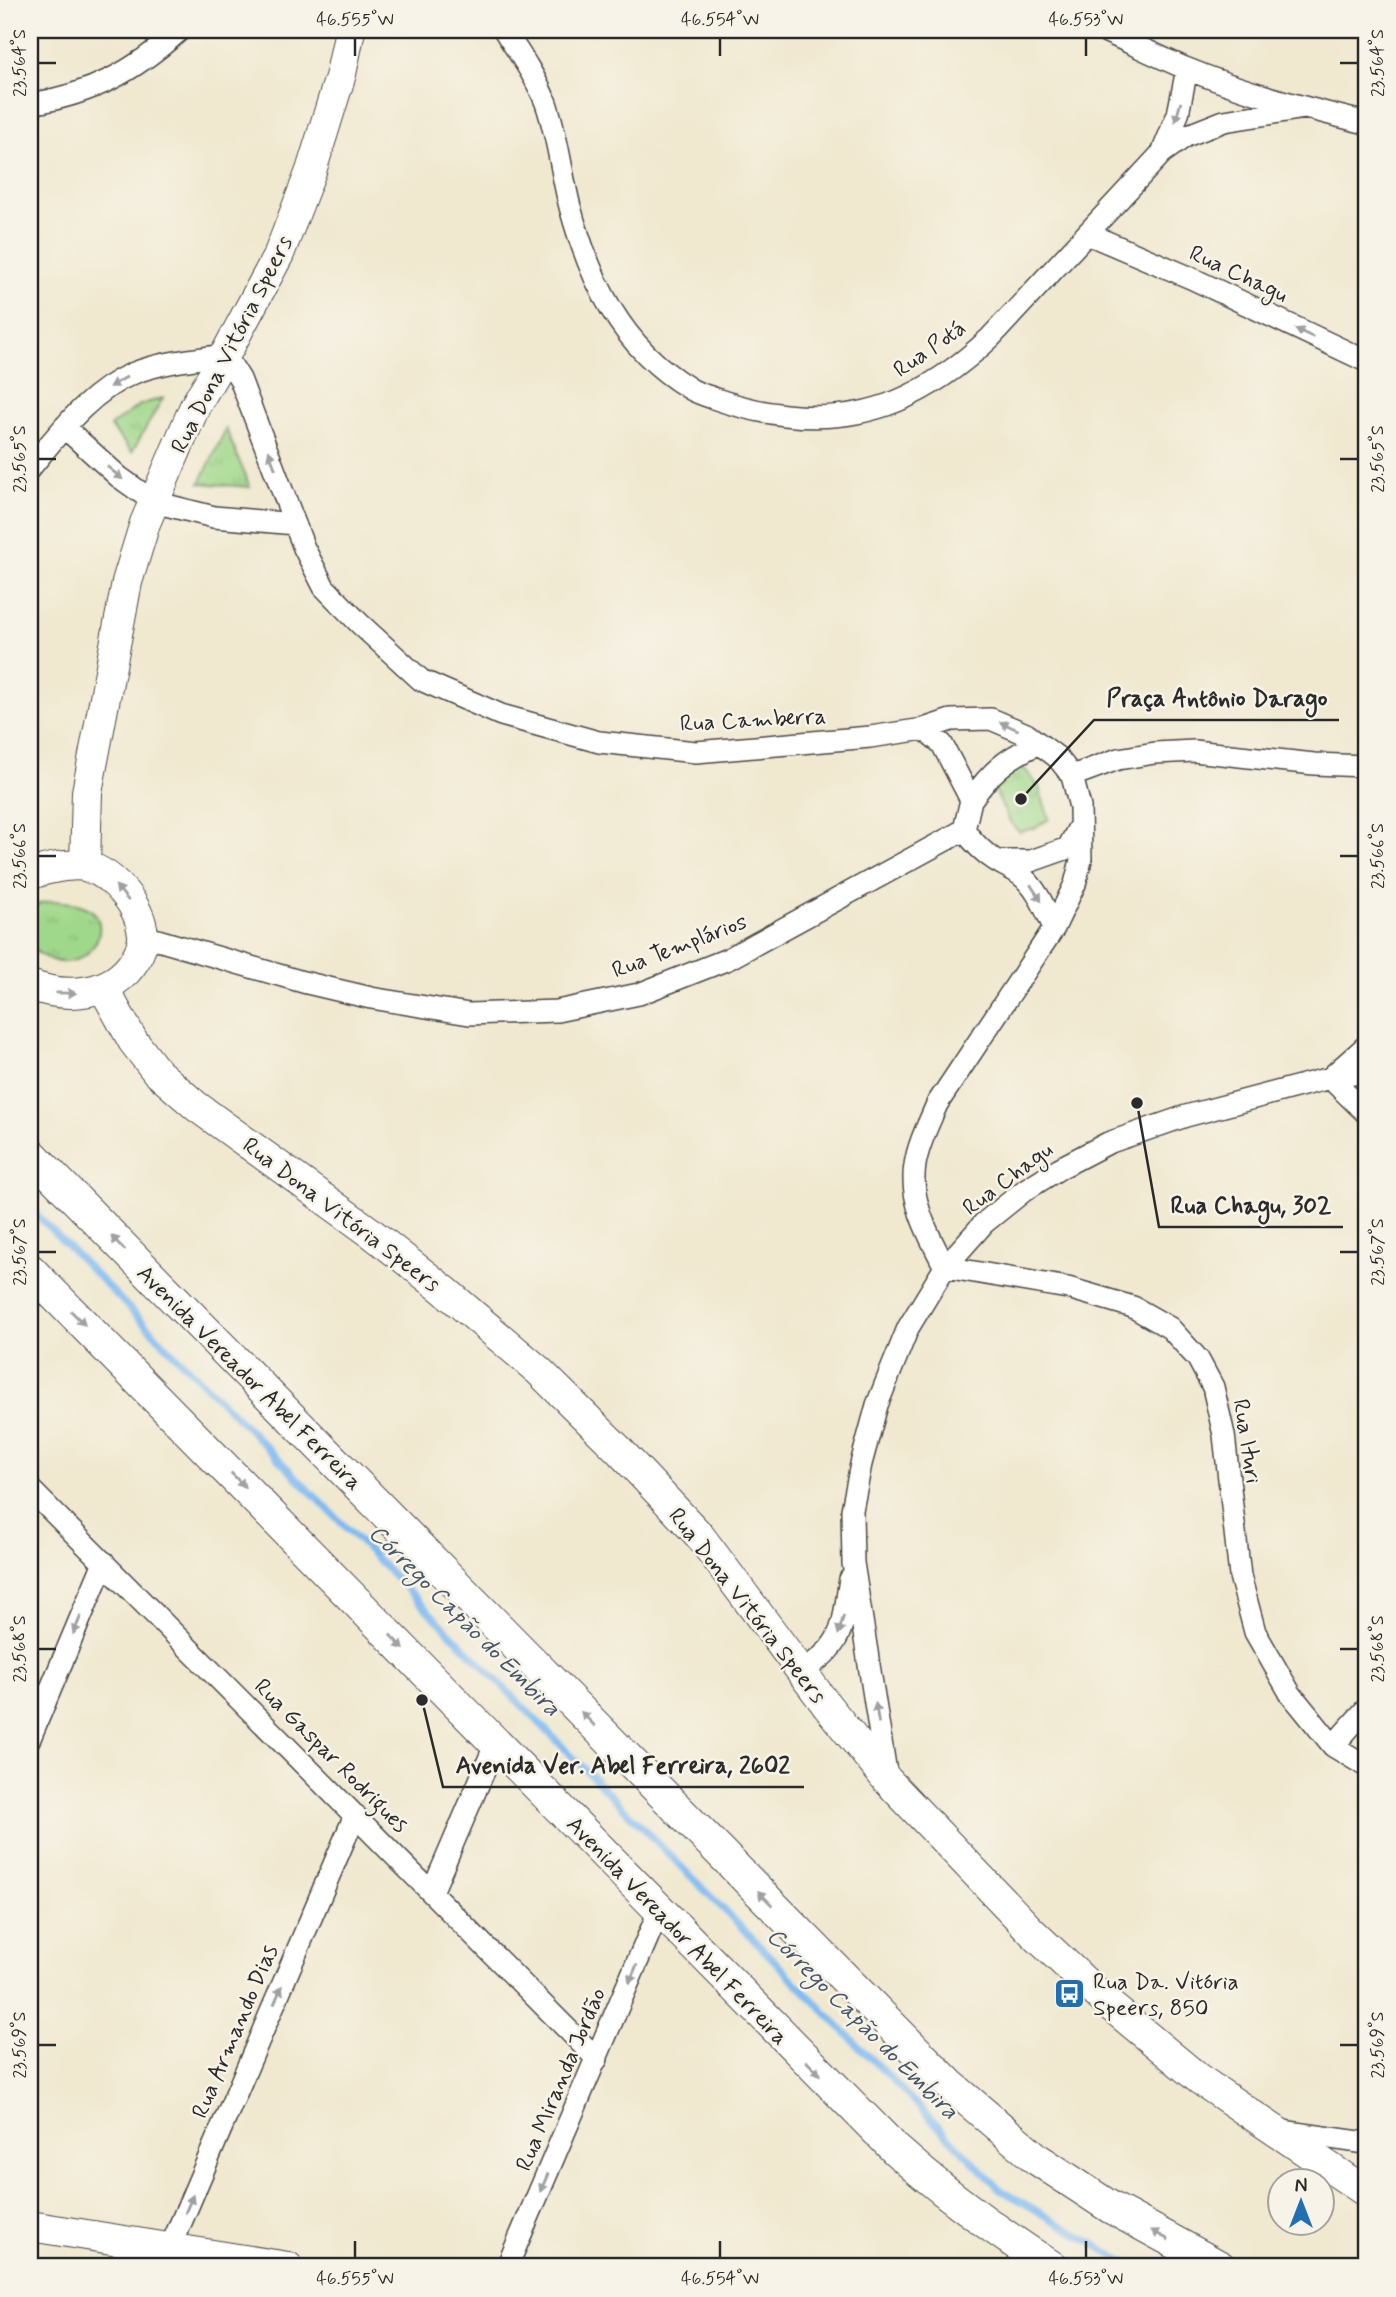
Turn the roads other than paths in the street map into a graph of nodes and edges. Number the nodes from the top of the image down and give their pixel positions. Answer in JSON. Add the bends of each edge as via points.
{"nodes":[{"id":1,"x":180,"y":30,"type":"edge"},
{"id":2,"x":350,"y":30,"type":"edge"},
{"id":3,"x":504,"y":30,"type":"edge"},
{"id":4,"x":1102,"y":30,"type":"edge"},
{"id":5,"x":1187,"y":69,"type":"junction"},
{"id":6,"x":30,"y":104,"type":"edge"},
{"id":7,"x":1305,"y":108,"type":"junction"},
{"id":8,"x":1366,"y":123,"type":"edge"},
{"id":9,"x":1162,"y":153,"type":"junction"},
{"id":10,"x":1088,"y":234,"type":"junction"},
{"id":11,"x":225,"y":355,"type":"junction"},
{"id":12,"x":1366,"y":361,"type":"edge"},
{"id":13,"x":64,"y":427,"type":"junction"},
{"id":14,"x":30,"y":468,"type":"edge"},
{"id":15,"x":154,"y":502,"type":"junction"},
{"id":16,"x":295,"y":524,"type":"junction"},
{"id":17,"x":924,"y":729,"type":"junction"},
{"id":18,"x":1038,"y":744,"type":"junction"},
{"id":19,"x":1366,"y":766,"type":"edge"},
{"id":20,"x":1072,"y":776,"type":"junction"},
{"id":21,"x":971,"y":800,"type":"junction"},
{"id":22,"x":1080,"y":824,"type":"junction"},
{"id":23,"x":964,"y":830,"type":"junction"},
{"id":24,"x":996,"y":861,"type":"junction"},
{"id":25,"x":85,"y":865,"type":"junction"},
{"id":26,"x":30,"y":875,"type":"edge"},
{"id":27,"x":1054,"y":928,"type":"junction"},
{"id":28,"x":144,"y":936,"type":"junction"},
{"id":29,"x":30,"y":985,"type":"edge"},
{"id":30,"x":103,"y":988,"type":"junction"},
{"id":31,"x":1366,"y":1046,"type":"edge"},
{"id":32,"x":1366,"y":1072,"type":"edge"},
{"id":33,"x":1330,"y":1078,"type":"junction"},
{"id":34,"x":1366,"y":1113,"type":"edge"},
{"id":35,"x":30,"y":1153,"type":"edge"},
{"id":36,"x":945,"y":1267,"type":"junction"},
{"id":37,"x":30,"y":1269,"type":"edge"},
{"id":38,"x":30,"y":1489,"type":"edge"},
{"id":39,"x":104,"y":1562,"type":"junction"},
{"id":40,"x":853,"y":1563,"type":"junction"},
{"id":41,"x":801,"y":1671,"type":"junction"},
{"id":42,"x":1366,"y":1709,"type":"edge"},
{"id":43,"x":30,"y":1738,"type":"edge"},
{"id":44,"x":496,"y":1744,"type":"junction"},
{"id":45,"x":1333,"y":1746,"type":"junction"},
{"id":46,"x":1366,"y":1766,"type":"edge"},
{"id":47,"x":887,"y":1780,"type":"junction"},
{"id":48,"x":355,"y":1815,"type":"junction"},
{"id":49,"x":432,"y":1892,"type":"junction"},
{"id":50,"x":660,"y":1911,"type":"junction"},
{"id":51,"x":597,"y":2059,"type":"junction"},
{"id":52,"x":1271,"y":2129,"type":"junction"},
{"id":53,"x":1366,"y":2143,"type":"edge"},
{"id":54,"x":1366,"y":2192,"type":"edge"},
{"id":55,"x":30,"y":2226,"type":"edge"},
{"id":56,"x":166,"y":2258,"type":"edge"},
{"id":57,"x":288,"y":2267,"type":"edge"},
{"id":58,"x":508,"y":2267,"type":"edge"},
{"id":59,"x":1052,"y":2267,"type":"edge"},
{"id":60,"x":1220,"y":2267,"type":"edge"}],
"edges":[{"from":1,"to":6,"type":"street","via":[[155,53],[111,81]]},
{"from":2,"to":11,"type":"street","name":"Rua Dona Vitória Speers","via":[[311,171],[279,254]]},
{"from":3,"to":10,"type":"street","name":"Rua Potá","via":[[545,102],[588,264],[612,313],[648,357],[702,394],[752,411],[813,419],[875,411],[921,391],[962,364]]},
{"from":4,"to":5,"type":"street"},
{"from":5,"to":7,"type":"street"},
{"from":5,"to":9,"type":"street","name":"Rua Potá","one_way":true,"via":[[1178,114]]},
{"from":7,"to":8,"type":"street"},
{"from":7,"to":9,"type":"street","name":"Rua Potá","via":[[1224,121],[1186,136]]},
{"from":9,"to":10,"type":"street","name":"Rua Potá"},
{"from":12,"to":10,"type":"street","name":"Rua Chagu","one_way":true},
{"from":11,"to":13,"type":"street","one_way":true,"via":[[134,373],[109,387]]},
{"from":11,"to":15,"type":"street","name":"Rua Dona Vitória Speers","via":[[195,406]]},
{"from":16,"to":11,"type":"street","name":"Rua Camberra","one_way":true,"via":[[240,379]]},
{"from":13,"to":14,"type":"street"},
{"from":13,"to":15,"type":"street","one_way":true},
{"from":15,"to":16,"type":"street","via":[[214,517]]},
{"from":15,"to":25,"type":"street","name":"Rua Dona Vitória Speers","via":[[127,582],[105,691],[87,792]]},
{"from":16,"to":17,"type":"street","name":"Rua Camberra","via":[[324,587],[359,623],[421,680],[501,715],[599,742],[696,752]]},
{"from":18,"to":17,"type":"street","name":"Rua Camberra","one_way":true,"via":[[991,719],[951,720]]},
{"from":17,"to":21,"type":"street","via":[[942,744]]},
{"from":18,"to":20,"type":"street","name":"Rua Camberra","via":[[1057,757]]},
{"from":18,"to":21,"type":"street","via":[[1015,754],[988,777]]},
{"from":19,"to":20,"type":"street","via":[[1194,751],[1118,759]]},
{"from":20,"to":22,"type":"street"},
{"from":21,"to":23,"type":"street"},
{"from":22,"to":24,"type":"street","via":[[1068,848],[1031,861]]},
{"from":22,"to":27,"type":"street","via":[[1081,860],[1075,884]]},
{"from":23,"to":24,"type":"street"},
{"from":23,"to":28,"type":"street","name":"Rua Templários","via":[[728,959],[639,994],[557,1011],[469,1014],[371,998]]},
{"from":24,"to":27,"type":"street","one_way":true,"via":[[1029,883]]},
{"from":25,"to":26,"type":"street"},
{"from":28,"to":25,"type":"street","one_way":true,"via":[[137,912],[123,892],[104,874]]},
{"from":27,"to":36,"type":"street","via":[[937,1104],[923,1136],[915,1166],[915,1195],[926,1231]]},
{"from":28,"to":30,"type":"street","via":[[133,964]]},
{"from":29,"to":30,"type":"street","one_way":true,"via":[[49,993]]},
{"from":30,"to":41,"type":"street","name":"Rua Dona Vitória Speers","via":[[157,1072],[444,1290],[608,1439],[699,1535]]},
{"from":31,"to":33,"type":"street","name":"Rua Chagu"},
{"from":32,"to":33,"type":"street","name":"Rua Chagu"},
{"from":33,"to":34,"type":"street"},
{"from":33,"to":36,"type":"street","name":"Rua Chagu","via":[[1186,1115],[1108,1143],[1025,1191],[984,1223]]},
{"from":60,"to":35,"type":"main road","name":"Avenida Vereador Abel Ferreira","one_way":true,"via":[[1110,2207],[1037,2159],[950,2085]]},
{"from":36,"to":40,"type":"street","name":"Rua Chagu","via":[[908,1328],[877,1405],[852,1510]]},
{"from":36,"to":45,"type":"street","name":"Rua Ituri","via":[[1068,1288],[1133,1307],[1170,1328],[1198,1359],[1213,1387],[1224,1435],[1240,1576],[1255,1632],[1290,1693]]},
{"from":37,"to":44,"type":"main road","name":"Avenida Vereador Abel Ferreira","one_way":true},
{"from":38,"to":39,"type":"street","name":"Rua Gaspar Rodrigues"},
{"from":39,"to":43,"type":"street","one_way":true},
{"from":39,"to":48,"type":"street","name":"Rua Gaspar Rodrigues"},
{"from":40,"to":41,"type":"street","name":"Rua Chagu","one_way":true,"via":[[841,1628],[831,1650]]},
{"from":47,"to":40,"type":"street","name":"Rua Chagu","one_way":true},
{"from":41,"to":47,"type":"street","name":"Rua Dona Vitória Speers"},
{"from":42,"to":45,"type":"street"},
{"from":44,"to":49,"type":"street"},
{"from":44,"to":50,"type":"main road","name":"Avenida Vereador Abel Ferreira"},
{"from":45,"to":46,"type":"street","name":"Rua Ituri"},
{"from":47,"to":52,"type":"street","name":"Rua Dona Vitória Speers","via":[[1032,1933],[1106,2002],[1199,2079]]},
{"from":48,"to":49,"type":"street","name":"Rua Gaspar Rodrigues"},
{"from":56,"to":48,"type":"street","name":"Rua Armando Dias","one_way":true},
{"from":49,"to":51,"type":"street","name":"Rua Gaspar Rodrigues"},
{"from":50,"to":51,"type":"street","name":"Rua Miranda Jordão","one_way":true},
{"from":50,"to":59,"type":"main road","name":"Avenida Vereador Abel Ferreira","one_way":true,"via":[[895,2150],[977,2218]]},
{"from":51,"to":58,"type":"street","name":"Rua Miranda Jordão","one_way":true},
{"from":52,"to":53,"type":"street"},
{"from":52,"to":54,"type":"street","name":"Rua Dona Vitória Speers"},
{"from":55,"to":56,"type":"street"},
{"from":56,"to":57,"type":"street"}]}
